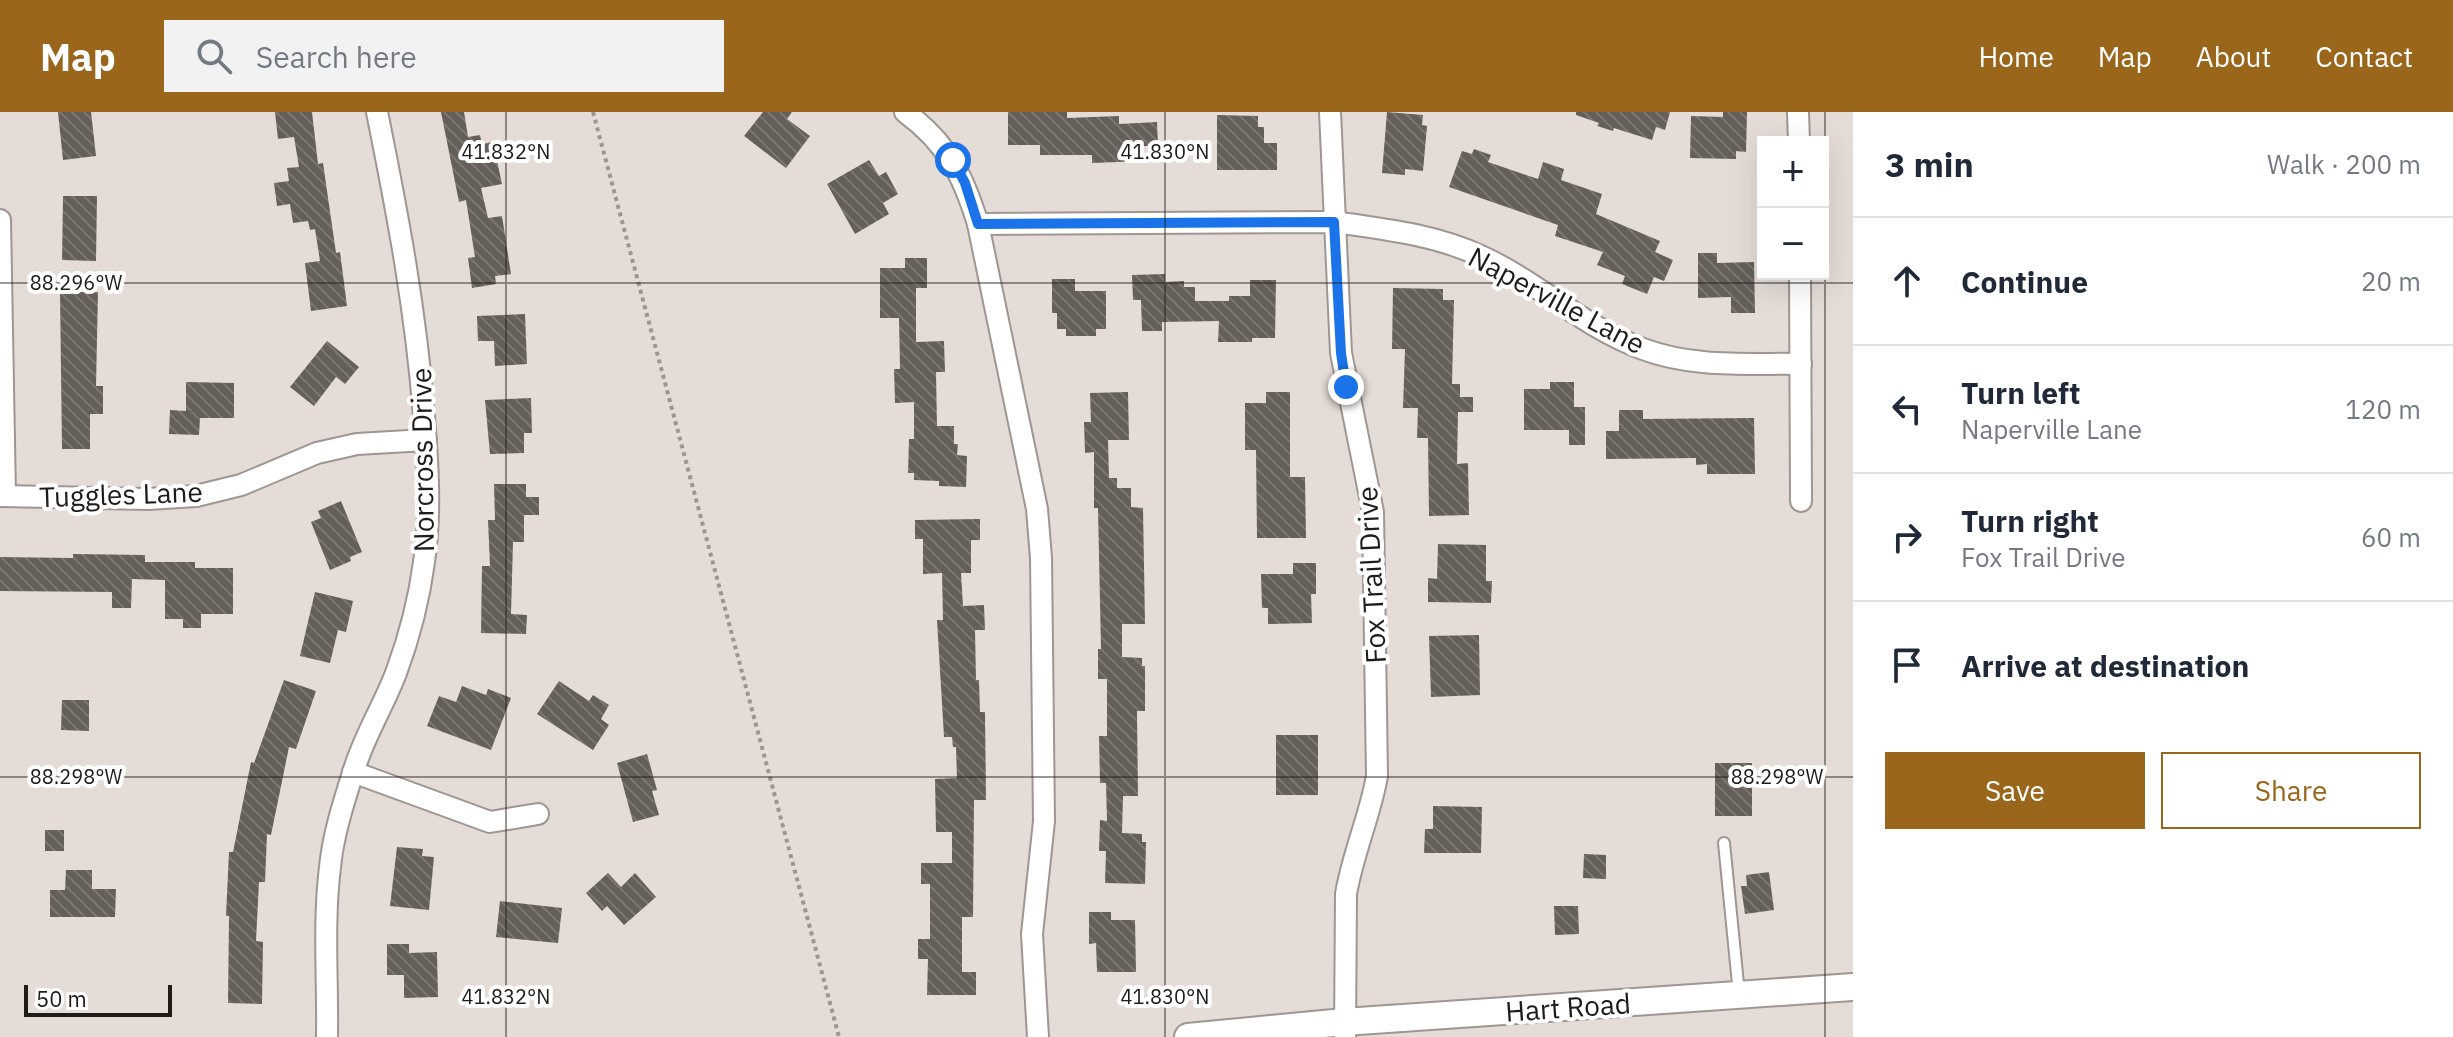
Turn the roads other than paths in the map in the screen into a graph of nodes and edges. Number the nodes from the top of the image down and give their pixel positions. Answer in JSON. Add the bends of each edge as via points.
{"nodes":[{"id":1,"x":377,"y":112,"type":"edge"},
{"id":2,"x":905,"y":112,"type":"edge"},
{"id":3,"x":1330,"y":112,"type":"edge"},
{"id":4,"x":1798,"y":112,"type":"edge"},
{"id":5,"x":1799,"y":136,"type":"edge"},
{"id":6,"x":0,"y":220,"type":"edge"},
{"id":7,"x":1334,"y":222,"type":"junction"},
{"id":8,"x":978,"y":224,"type":"junction"},
{"id":9,"x":1800,"y":280,"type":"edge"},
{"id":10,"x":1801,"y":364,"type":"junction"},
{"id":11,"x":426,"y":440,"type":"junction"},
{"id":12,"x":2,"y":496,"type":"edge"},
{"id":13,"x":1801,"y":501,"type":"dead end"},
{"id":14,"x":353,"y":772,"type":"junction"},
{"id":15,"x":538,"y":814,"type":"dead end"},
{"id":16,"x":1724,"y":843,"type":"dead end"},
{"id":17,"x":1853,"y":987,"type":"edge"},
{"id":18,"x":1739,"y":994,"type":"junction"},
{"id":19,"x":1345,"y":1030,"type":"edge"},
{"id":20,"x":327,"y":1037,"type":"edge"},
{"id":21,"x":1038,"y":1037,"type":"edge"},
{"id":22,"x":1188,"y":1037,"type":"edge"}],
"edges":[{"from":1,"to":11,"type":"street","name":"Norcross Drive","via":[[419,338]]},
{"from":2,"to":8,"type":"street","via":[[953,160]]},
{"from":3,"to":7,"type":"street","name":"Fox Trail Drive"},
{"from":4,"to":5,"type":"street"},
{"from":6,"to":12,"type":"street"},
{"from":7,"to":8,"type":"street","name":"Naperville Lane"},
{"from":7,"to":10,"type":"street","name":"Naperville Lane","via":[[1438,240],[1484,257],[1618,338],[1668,357]]},
{"from":7,"to":19,"type":"street","name":"Fox Trail Drive","via":[[1341,353],[1373,512],[1376,555],[1377,776],[1346,894]]},
{"from":8,"to":21,"type":"street","via":[[1040,534],[1044,821],[1032,934]]},
{"from":9,"to":10,"type":"street"},
{"from":10,"to":13,"type":"street"},
{"from":11,"to":12,"type":"street","name":"Tuggles Lane","via":[[357,444],[317,453],[241,485],[196,496]]},
{"from":11,"to":14,"type":"street","name":"Norcross Drive","via":[[424,560],[413,618]]},
{"from":14,"to":15,"type":"street","via":[[490,822]]},
{"from":14,"to":20,"type":"street","name":"Norcross Drive","via":[[330,865]]},
{"from":16,"to":18,"type":"lane"},
{"from":17,"to":18,"type":"street","name":"Hart Road"},
{"from":18,"to":19,"type":"street","name":"Hart Road"},
{"from":19,"to":22,"type":"street","name":"Hart Road"}]}
